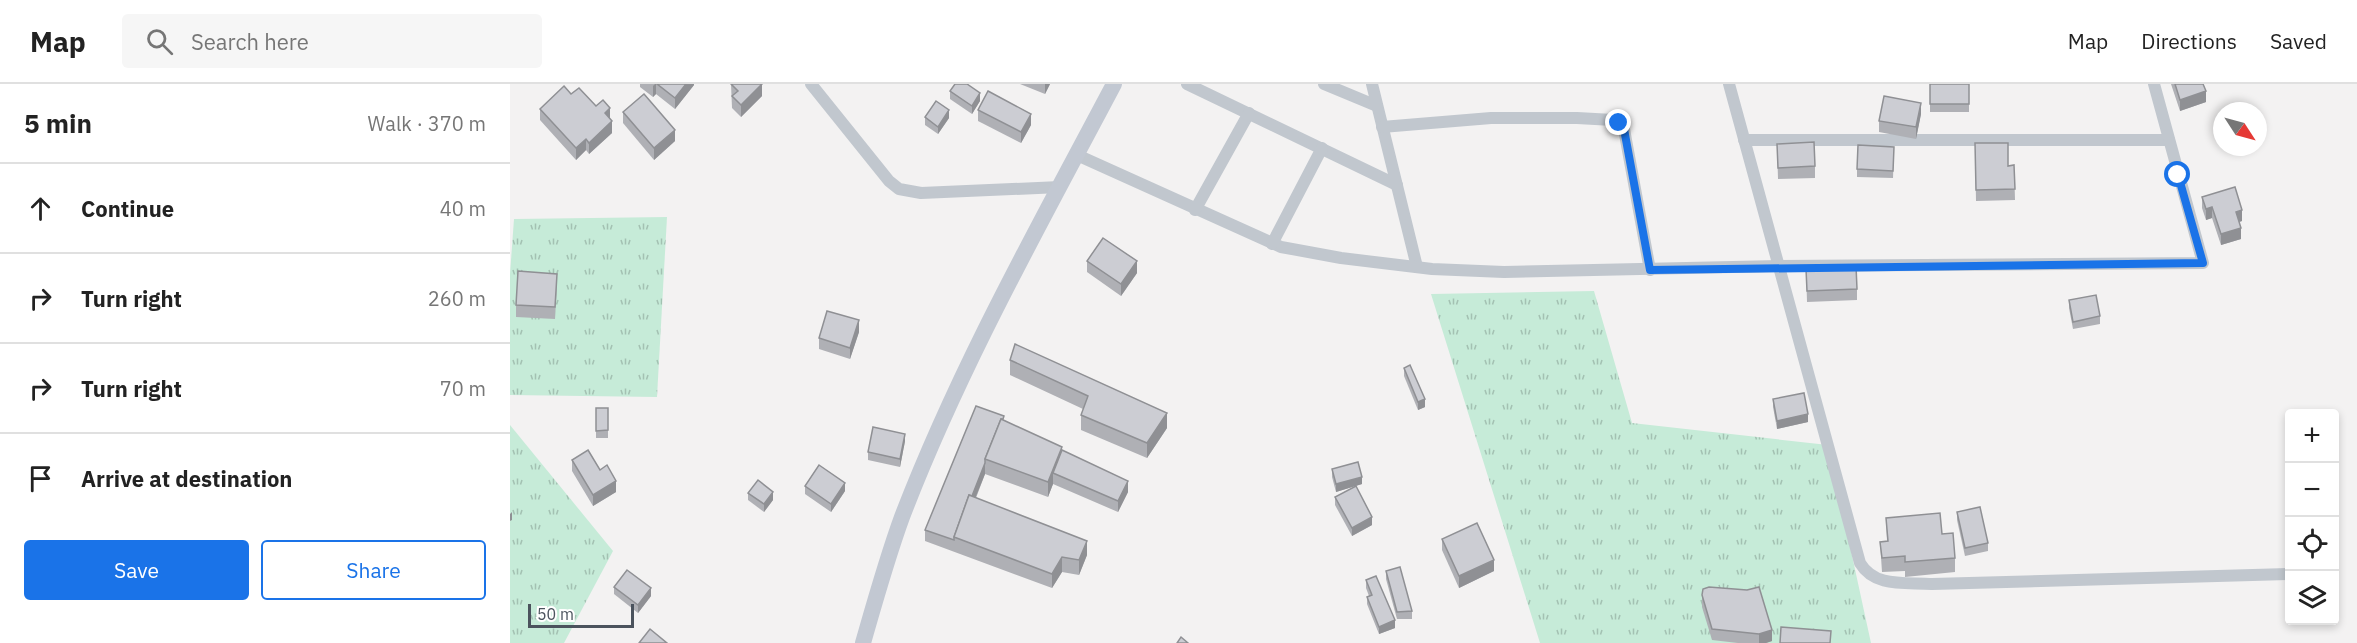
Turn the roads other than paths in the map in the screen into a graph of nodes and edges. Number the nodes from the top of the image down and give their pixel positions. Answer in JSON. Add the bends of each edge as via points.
{"nodes":[{"id":1,"x":811,"y":84,"type":"edge"},
{"id":2,"x":1114,"y":84,"type":"edge"},
{"id":3,"x":1187,"y":84,"type":"edge"},
{"id":4,"x":1324,"y":84,"type":"edge"},
{"id":5,"x":1372,"y":84,"type":"edge"},
{"id":6,"x":1729,"y":84,"type":"edge"},
{"id":7,"x":2154,"y":84,"type":"edge"},
{"id":8,"x":1377,"y":106,"type":"junction"},
{"id":9,"x":1249,"y":113,"type":"junction"},
{"id":10,"x":1382,"y":127,"type":"junction"},
{"id":11,"x":1744,"y":140,"type":"junction"},
{"id":12,"x":2169,"y":140,"type":"junction"},
{"id":13,"x":1322,"y":148,"type":"junction"},
{"id":14,"x":1077,"y":155,"type":"junction"},
{"id":15,"x":1397,"y":185,"type":"junction"},
{"id":16,"x":1060,"y":187,"type":"junction"},
{"id":17,"x":1195,"y":210,"type":"junction"},
{"id":18,"x":1272,"y":244,"type":"junction"},
{"id":19,"x":1417,"y":267,"type":"junction"},
{"id":20,"x":1779,"y":267,"type":"junction"},
{"id":21,"x":1650,"y":270,"type":"junction"},
{"id":22,"x":2285,"y":574,"type":"edge"},
{"id":23,"x":863,"y":643,"type":"edge"}],
"edges":[{"from":1,"to":16,"type":"street","via":[[899,189],[921,193]]},
{"from":2,"to":14,"type":"main road"},
{"from":3,"to":9,"type":"street"},
{"from":4,"to":8,"type":"street"},
{"from":5,"to":8,"type":"street"},
{"from":6,"to":11,"type":"street"},
{"from":7,"to":12,"type":"street"},
{"from":8,"to":10,"type":"street"},
{"from":9,"to":13,"type":"street"},
{"from":9,"to":17,"type":"street"},
{"from":10,"to":15,"type":"street"},
{"from":10,"to":21,"type":"street","via":[[1491,118],[1577,118],[1619,123],[1624,129]]},
{"from":11,"to":12,"type":"street"},
{"from":11,"to":20,"type":"street"},
{"from":12,"to":20,"type":"street","via":[[2203,263]]},
{"from":13,"to":15,"type":"street"},
{"from":13,"to":18,"type":"street"},
{"from":14,"to":16,"type":"main road"},
{"from":14,"to":17,"type":"street"},
{"from":15,"to":19,"type":"street"},
{"from":16,"to":23,"type":"main road","via":[[994,310],[923,465],[901,519]]},
{"from":17,"to":18,"type":"street"},
{"from":18,"to":19,"type":"street","via":[[1341,258]]},
{"from":19,"to":21,"type":"street","via":[[1504,272]]},
{"from":20,"to":21,"type":"street"},
{"from":20,"to":22,"type":"street","via":[[1860,563],[1874,579],[1932,584]]}]}
